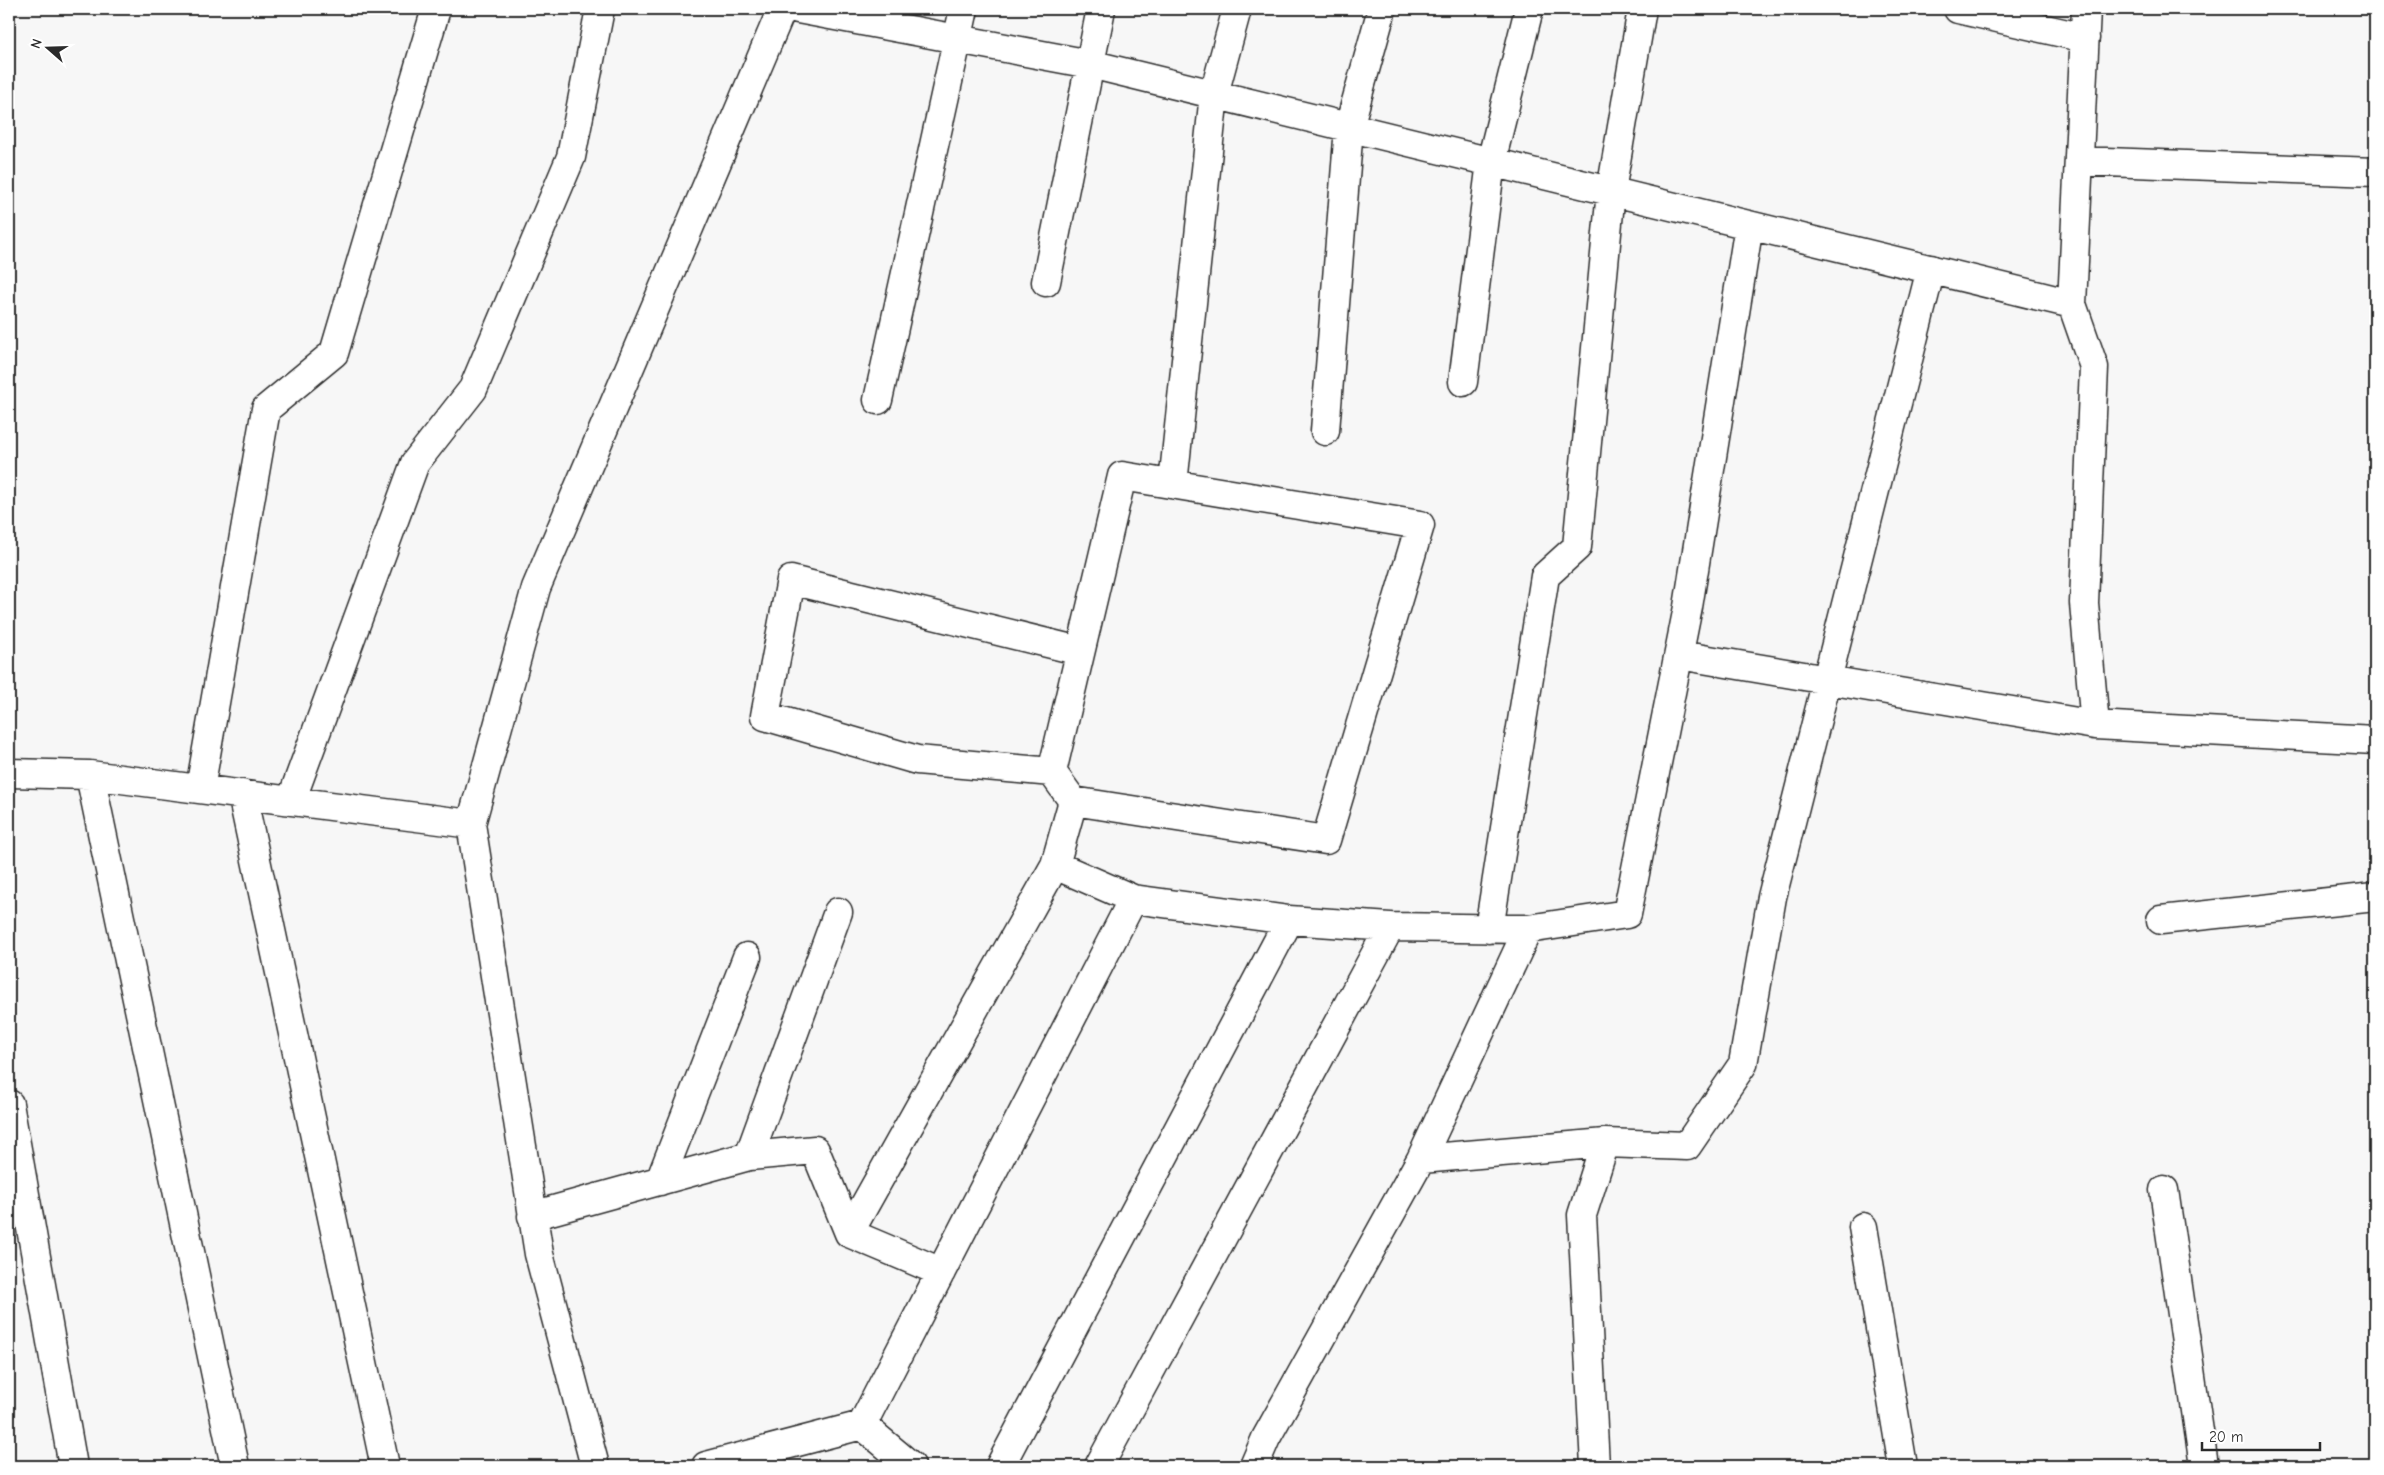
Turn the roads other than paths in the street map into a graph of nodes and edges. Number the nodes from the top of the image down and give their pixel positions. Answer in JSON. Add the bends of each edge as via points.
{"nodes":[{"id":1,"x":436,"y":9,"type":"edge"},
{"id":2,"x":600,"y":9,"type":"edge"},
{"id":3,"x":782,"y":9,"type":"edge"},
{"id":4,"x":798,"y":9,"type":"edge"},
{"id":5,"x":964,"y":9,"type":"edge"},
{"id":6,"x":1101,"y":9,"type":"edge"},
{"id":7,"x":1237,"y":9,"type":"edge"},
{"id":8,"x":1382,"y":9,"type":"edge"},
{"id":9,"x":1529,"y":9,"type":"edge"},
{"id":10,"x":1642,"y":9,"type":"edge"},
{"id":11,"x":1958,"y":9,"type":"edge"},
{"id":12,"x":2086,"y":9,"type":"edge"},
{"id":13,"x":956,"y":38,"type":"junction"},
{"id":14,"x":2085,"y":38,"type":"junction"},
{"id":15,"x":1090,"y":64,"type":"junction"},
{"id":16,"x":1214,"y":94,"type":"junction"},
{"id":17,"x":1349,"y":127,"type":"junction"},
{"id":18,"x":2079,"y":161,"type":"junction"},
{"id":19,"x":1490,"y":162,"type":"junction"},
{"id":20,"x":2375,"y":172,"type":"edge"},
{"id":21,"x":1610,"y":191,"type":"junction"},
{"id":22,"x":1749,"y":225,"type":"junction"},
{"id":23,"x":1931,"y":269,"type":"junction"},
{"id":24,"x":1046,"y":282,"type":"dead end"},
{"id":25,"x":2072,"y":304,"type":"junction"},
{"id":26,"x":1463,"y":382,"type":"dead end"},
{"id":27,"x":878,"y":400,"type":"dead end"},
{"id":28,"x":1325,"y":432,"type":"dead end"},
{"id":29,"x":1173,"y":484,"type":"junction"},
{"id":30,"x":1080,"y":651,"type":"junction"},
{"id":31,"x":1679,"y":655,"type":"junction"},
{"id":32,"x":1827,"y":680,"type":"junction"},
{"id":33,"x":2095,"y":725,"type":"junction"},
{"id":34,"x":2375,"y":740,"type":"edge"},
{"id":35,"x":1052,"y":772,"type":"junction"},
{"id":36,"x":9,"y":773,"type":"edge"},
{"id":37,"x":90,"y":775,"type":"junction"},
{"id":38,"x":200,"y":789,"type":"junction"},
{"id":39,"x":242,"y":794,"type":"junction"},
{"id":40,"x":291,"y":801,"type":"junction"},
{"id":41,"x":1073,"y":801,"type":"junction"},
{"id":42,"x":471,"y":824,"type":"junction"},
{"id":43,"x":1055,"y":865,"type":"junction"},
{"id":44,"x":2375,"y":897,"type":"edge"},
{"id":45,"x":1133,"y":898,"type":"junction"},
{"id":46,"x":838,"y":912,"type":"dead end"},
{"id":47,"x":1289,"y":920,"type":"junction"},
{"id":48,"x":2161,"y":920,"type":"dead end"},
{"id":49,"x":1390,"y":927,"type":"junction"},
{"id":50,"x":1488,"y":929,"type":"junction"},
{"id":51,"x":1528,"y":929,"type":"junction"},
{"id":52,"x":747,"y":956,"type":"dead end"},
{"id":53,"x":9,"y":1104,"type":"edge"},
{"id":54,"x":1605,"y":1143,"type":"junction"},
{"id":55,"x":749,"y":1156,"type":"junction"},
{"id":56,"x":1421,"y":1159,"type":"junction"},
{"id":57,"x":660,"y":1181,"type":"junction"},
{"id":58,"x":2164,"y":1190,"type":"dead end"},
{"id":59,"x":532,"y":1216,"type":"junction"},
{"id":60,"x":1863,"y":1227,"type":"dead end"},
{"id":61,"x":849,"y":1233,"type":"junction"},
{"id":62,"x":941,"y":1272,"type":"junction"},
{"id":63,"x":862,"y":1425,"type":"junction"},
{"id":64,"x":73,"y":1466,"type":"edge"},
{"id":65,"x":235,"y":1466,"type":"edge"},
{"id":66,"x":385,"y":1466,"type":"edge"},
{"id":67,"x":594,"y":1466,"type":"edge"},
{"id":68,"x":706,"y":1466,"type":"edge"},
{"id":69,"x":910,"y":1466,"type":"edge"},
{"id":70,"x":1000,"y":1466,"type":"edge"},
{"id":71,"x":1099,"y":1466,"type":"edge"},
{"id":72,"x":1254,"y":1466,"type":"edge"},
{"id":73,"x":1594,"y":1466,"type":"edge"},
{"id":74,"x":1903,"y":1466,"type":"edge"},
{"id":75,"x":2204,"y":1466,"type":"edge"}],
"edges":[{"from":1,"to":38,"type":"street","via":[[334,353],[266,408]]},
{"from":2,"to":40,"type":"street","via":[[571,157],[473,390],[414,463]]},
{"from":3,"to":42,"type":"street","via":[[536,588]]},
{"from":4,"to":13,"type":"street"},
{"from":5,"to":13,"type":"street"},
{"from":6,"to":15,"type":"street"},
{"from":7,"to":16,"type":"street"},
{"from":8,"to":17,"type":"street"},
{"from":9,"to":19,"type":"street"},
{"from":10,"to":21,"type":"street"},
{"from":11,"to":14,"type":"street"},
{"from":12,"to":14,"type":"street"},
{"from":13,"to":15,"type":"street"},
{"from":13,"to":27,"type":"street"},
{"from":14,"to":18,"type":"street"},
{"from":15,"to":16,"type":"street"},
{"from":15,"to":24,"type":"street"},
{"from":16,"to":17,"type":"street"},
{"from":16,"to":29,"type":"street"},
{"from":17,"to":19,"type":"street"},
{"from":17,"to":28,"type":"street"},
{"from":18,"to":20,"type":"street"},
{"from":18,"to":25,"type":"street"},
{"from":19,"to":21,"type":"street"},
{"from":19,"to":26,"type":"street"},
{"from":21,"to":22,"type":"street"},
{"from":21,"to":50,"type":"street","via":[[1577,547],[1545,576]]},
{"from":22,"to":23,"type":"street"},
{"from":22,"to":31,"type":"street"},
{"from":23,"to":25,"type":"street"},
{"from":23,"to":32,"type":"street"},
{"from":25,"to":33,"type":"street","via":[[2094,367],[2084,603]]},
{"from":29,"to":30,"type":"street","via":[[1122,476]]},
{"from":29,"to":41,"type":"street","via":[[1420,525],[1326,840]]},
{"from":30,"to":35,"type":"street"},
{"from":30,"to":35,"type":"street","via":[[791,580],[765,716],[917,760]]},
{"from":31,"to":32,"type":"street"},
{"from":31,"to":51,"type":"street","via":[[1627,914]]},
{"from":32,"to":33,"type":"street"},
{"from":32,"to":54,"type":"street","via":[[1772,897],[1743,1064],[1687,1146]]},
{"from":33,"to":34,"type":"street"},
{"from":35,"to":41,"type":"street"},
{"from":36,"to":37,"type":"street"},
{"from":37,"to":38,"type":"street"},
{"from":37,"to":65,"type":"street"},
{"from":38,"to":39,"type":"street"},
{"from":39,"to":40,"type":"street"},
{"from":39,"to":66,"type":"street"},
{"from":40,"to":42,"type":"street"},
{"from":41,"to":43,"type":"street"},
{"from":42,"to":59,"type":"street"},
{"from":43,"to":45,"type":"street"},
{"from":43,"to":61,"type":"street"},
{"from":44,"to":48,"type":"street"},
{"from":45,"to":47,"type":"street"},
{"from":45,"to":62,"type":"street"},
{"from":46,"to":55,"type":"street"},
{"from":47,"to":49,"type":"street"},
{"from":47,"to":70,"type":"street"},
{"from":49,"to":50,"type":"street"},
{"from":49,"to":71,"type":"street"},
{"from":50,"to":51,"type":"street"},
{"from":51,"to":56,"type":"street"},
{"from":52,"to":57,"type":"street"},
{"from":53,"to":64,"type":"street"},
{"from":54,"to":56,"type":"street"},
{"from":54,"to":73,"type":"street","via":[[1582,1215]]},
{"from":55,"to":57,"type":"street"},
{"from":55,"to":61,"type":"street","via":[[815,1150]]},
{"from":56,"to":72,"type":"street","via":[[1266,1438]]},
{"from":57,"to":59,"type":"street"},
{"from":58,"to":75,"type":"street"},
{"from":59,"to":67,"type":"street","via":[[538,1254]]},
{"from":60,"to":74,"type":"street"},
{"from":61,"to":62,"type":"street"},
{"from":62,"to":63,"type":"street"},
{"from":63,"to":68,"type":"street"},
{"from":63,"to":69,"type":"street"}]}
